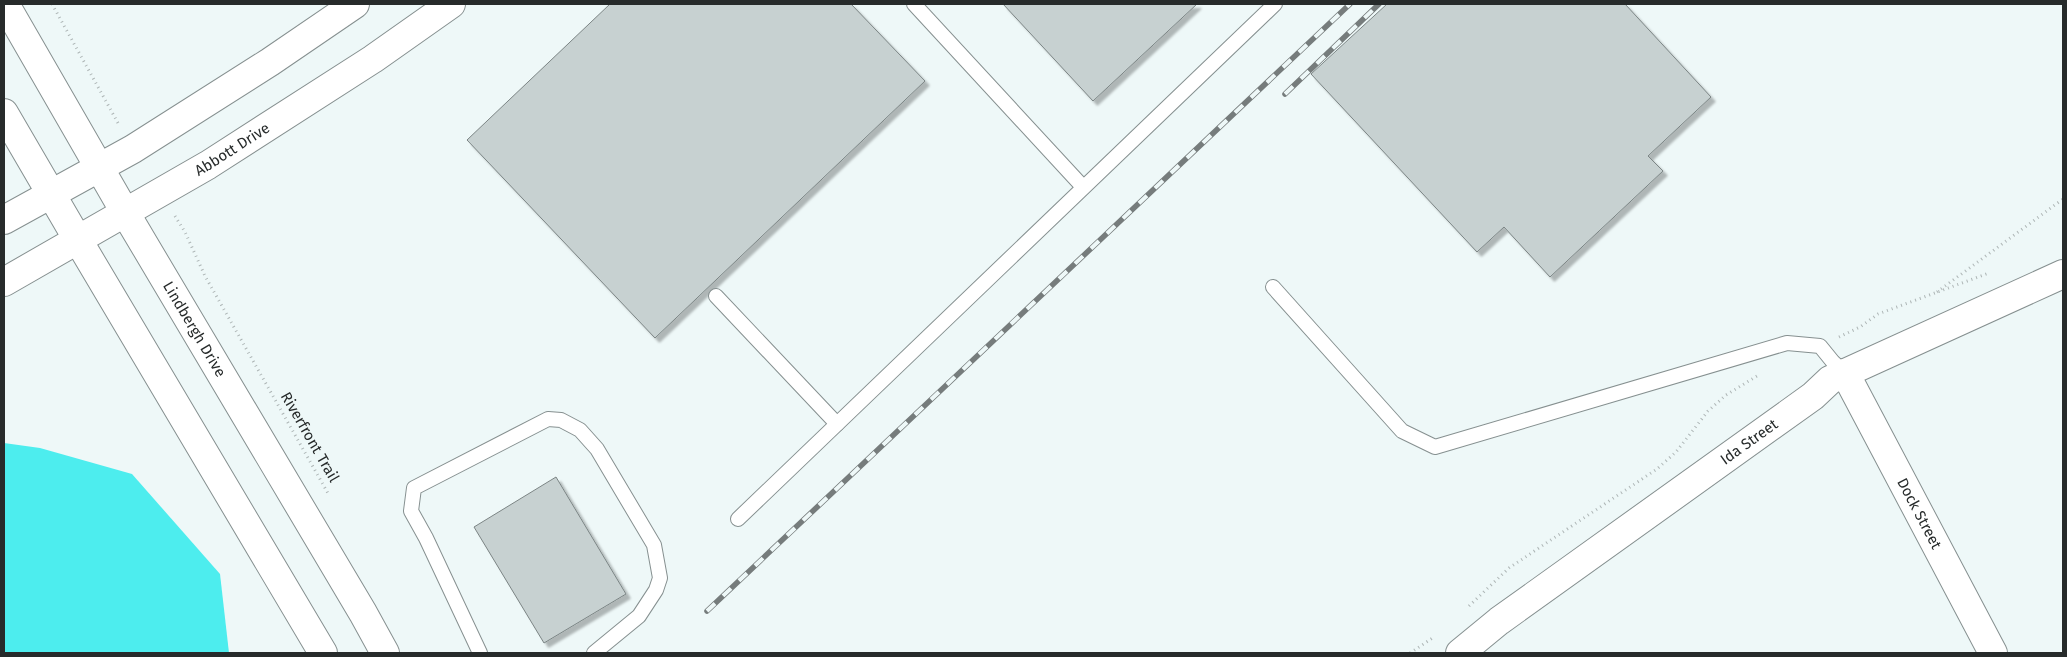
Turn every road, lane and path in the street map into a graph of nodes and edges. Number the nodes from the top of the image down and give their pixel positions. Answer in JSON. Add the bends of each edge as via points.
{"nodes":[{"id":1,"x":5,"y":4,"type":"edge"},
{"id":2,"x":52,"y":4,"type":"edge"},
{"id":3,"x":355,"y":4,"type":"edge"},
{"id":4,"x":451,"y":4,"type":"edge"},
{"id":5,"x":914,"y":4,"type":"edge"},
{"id":6,"x":1275,"y":4,"type":"edge"},
{"id":7,"x":110,"y":108,"type":"dead end"},
{"id":8,"x":4,"y":113,"type":"edge"},
{"id":9,"x":100,"y":168,"type":"junction"},
{"id":10,"x":1083,"y":188,"type":"junction"},
{"id":11,"x":50,"y":195,"type":"junction"},
{"id":12,"x":2063,"y":199,"type":"edge"},
{"id":13,"x":126,"y":214,"type":"junction"},
{"id":14,"x":4,"y":220,"type":"edge"},
{"id":15,"x":185,"y":232,"type":"dead end"},
{"id":16,"x":78,"y":240,"type":"junction"},
{"id":17,"x":2063,"y":274,"type":"edge"},
{"id":18,"x":4,"y":282,"type":"edge"},
{"id":19,"x":1273,"y":286,"type":"dead end"},
{"id":20,"x":1932,"y":295,"type":"dead end"},
{"id":21,"x":716,"y":296,"type":"dead end"},
{"id":22,"x":1845,"y":373,"type":"junction"},
{"id":23,"x":837,"y":424,"type":"junction"},
{"id":24,"x":334,"y":503,"type":"dead end"},
{"id":25,"x":738,"y":519,"type":"dead end"},
{"id":26,"x":323,"y":653,"type":"edge"},
{"id":27,"x":385,"y":653,"type":"edge"},
{"id":28,"x":480,"y":653,"type":"edge"},
{"id":29,"x":594,"y":653,"type":"edge"},
{"id":30,"x":1460,"y":653,"type":"edge"},
{"id":31,"x":1993,"y":653,"type":"edge"}],
"edges":[{"from":1,"to":9,"type":"street","name":"Lindbergh Drive"},
{"from":2,"to":7,"type":"path"},
{"from":3,"to":9,"type":"street","via":[[270,62]]},
{"from":4,"to":13,"type":"street","name":"Abbott Drive","via":[[373,60],[208,166]]},
{"from":5,"to":10,"type":"lane"},
{"from":6,"to":10,"type":"lane"},
{"from":8,"to":11,"type":"street"},
{"from":9,"to":11,"type":"street"},
{"from":9,"to":13,"type":"street","name":"Lindbergh Drive"},
{"from":10,"to":23,"type":"lane"},
{"from":11,"to":14,"type":"street"},
{"from":11,"to":16,"type":"street"},
{"from":12,"to":20,"type":"path"},
{"from":13,"to":16,"type":"street","name":"Abbott Drive"},
{"from":13,"to":27,"type":"street","name":"Lindbergh Drive"},
{"from":15,"to":24,"type":"path","name":"Riverfront Trail","via":[[205,276]]},
{"from":16,"to":18,"type":"street","name":"Abbott Drive"},
{"from":16,"to":26,"type":"street"},
{"from":17,"to":22,"type":"street","name":"Ida Street"},
{"from":19,"to":22,"type":"lane","via":[[1402,431],[1435,447],[1788,343],[1820,346]]},
{"from":21,"to":23,"type":"lane"},
{"from":22,"to":30,"type":"street","name":"Ida Street","via":[[1830,380],[1813,396],[1499,621]]},
{"from":22,"to":31,"type":"street","name":"Dock Street"},
{"from":23,"to":25,"type":"lane"},
{"from":28,"to":29,"type":"lane","via":[[411,511],[414,488],[548,419],[561,420],[580,430],[597,449],[654,544],[660,578],[656,590],[639,616]]}]}
